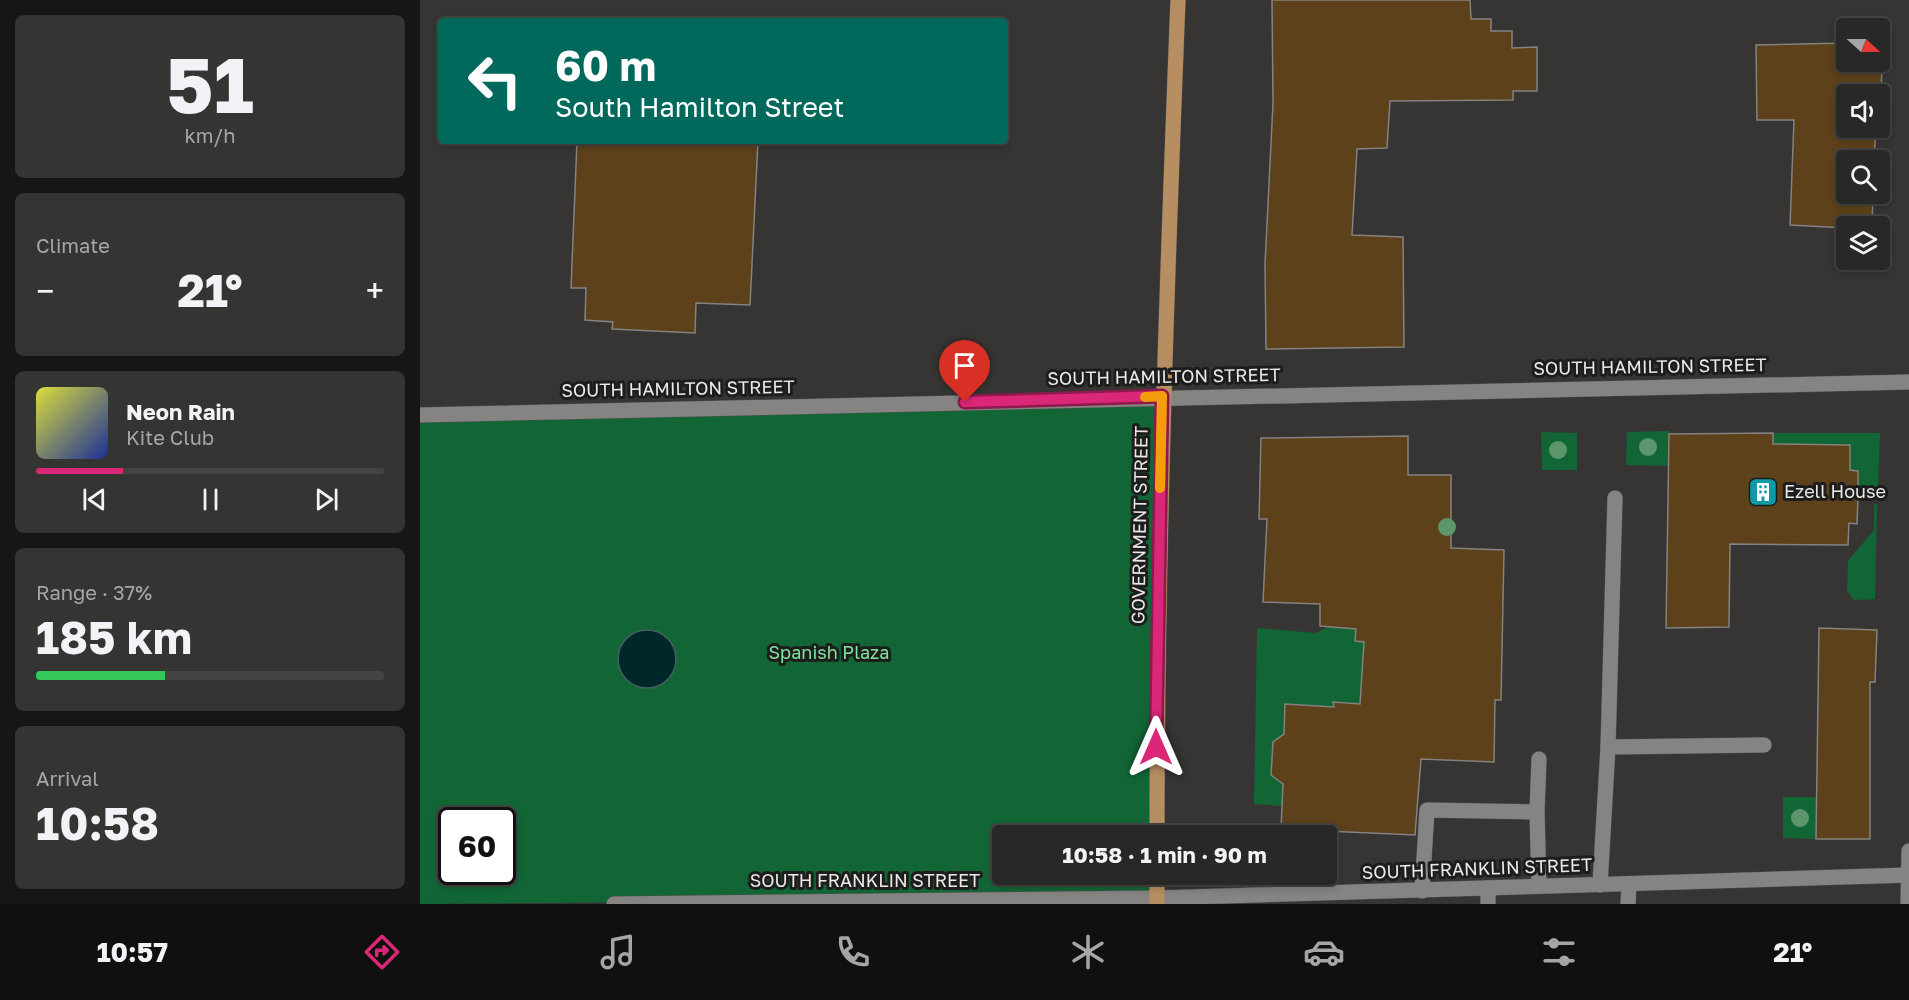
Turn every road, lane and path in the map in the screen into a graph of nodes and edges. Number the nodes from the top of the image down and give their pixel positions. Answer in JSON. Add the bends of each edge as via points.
{"nodes":[{"id":1,"x":1178,"y":0,"type":"edge"},
{"id":2,"x":1909,"y":382,"type":"edge"},
{"id":3,"x":1162,"y":396,"type":"junction"},
{"id":4,"x":420,"y":414,"type":"edge"},
{"id":5,"x":1615,"y":498,"type":"dead end"},
{"id":6,"x":1764,"y":746,"type":"dead end"},
{"id":7,"x":1608,"y":747,"type":"junction"},
{"id":8,"x":1539,"y":759,"type":"dead end"},
{"id":9,"x":1537,"y":812,"type":"junction"},
{"id":10,"x":1157,"y":825,"type":"edge"},
{"id":11,"x":1909,"y":851,"type":"edge"},
{"id":12,"x":1909,"y":875,"type":"edge"},
{"id":13,"x":1629,"y":884,"type":"junction"},
{"id":14,"x":1157,"y":885,"type":"edge"},
{"id":15,"x":1599,"y":885,"type":"junction"},
{"id":16,"x":1539,"y":886,"type":"junction"},
{"id":17,"x":1488,"y":888,"type":"junction"},
{"id":18,"x":1422,"y":891,"type":"junction"},
{"id":19,"x":1157,"y":901,"type":"edge"},
{"id":20,"x":614,"y":904,"type":"edge"},
{"id":21,"x":1488,"y":904,"type":"edge"},
{"id":22,"x":1628,"y":904,"type":"edge"},
{"id":23,"x":1908,"y":904,"type":"edge"}],
"edges":[{"from":1,"to":3,"type":"main road","name":"GOVERNMENT STREET"},
{"from":2,"to":3,"type":"street","name":"SOUTH HAMILTON STREET"},
{"from":3,"to":4,"type":"street","name":"SOUTH HAMILTON STREET"},
{"from":3,"to":10,"type":"main road","name":"GOVERNMENT STREET"},
{"from":5,"to":7,"type":"street"},
{"from":6,"to":7,"type":"street"},
{"from":7,"to":15,"type":"street"},
{"from":8,"to":9,"type":"street"},
{"from":9,"to":16,"type":"street"},
{"from":9,"to":18,"type":"street","via":[[1427,810]]},
{"from":11,"to":12,"type":"street"},
{"from":12,"to":13,"type":"street","name":"SOUTH FRANKLIN STREET"},
{"from":12,"to":23,"type":"street"},
{"from":13,"to":15,"type":"street","name":"SOUTH FRANKLIN STREET"},
{"from":13,"to":22,"type":"street"},
{"from":14,"to":19,"type":"main road"},
{"from":15,"to":16,"type":"street","name":"SOUTH FRANKLIN STREET"},
{"from":16,"to":17,"type":"street","name":"SOUTH FRANKLIN STREET"},
{"from":17,"to":18,"type":"street","name":"SOUTH FRANKLIN STREET"},
{"from":17,"to":21,"type":"street"},
{"from":18,"to":19,"type":"street","name":"SOUTH FRANKLIN STREET"},
{"from":19,"to":20,"type":"street","name":"SOUTH FRANKLIN STREET"}]}
